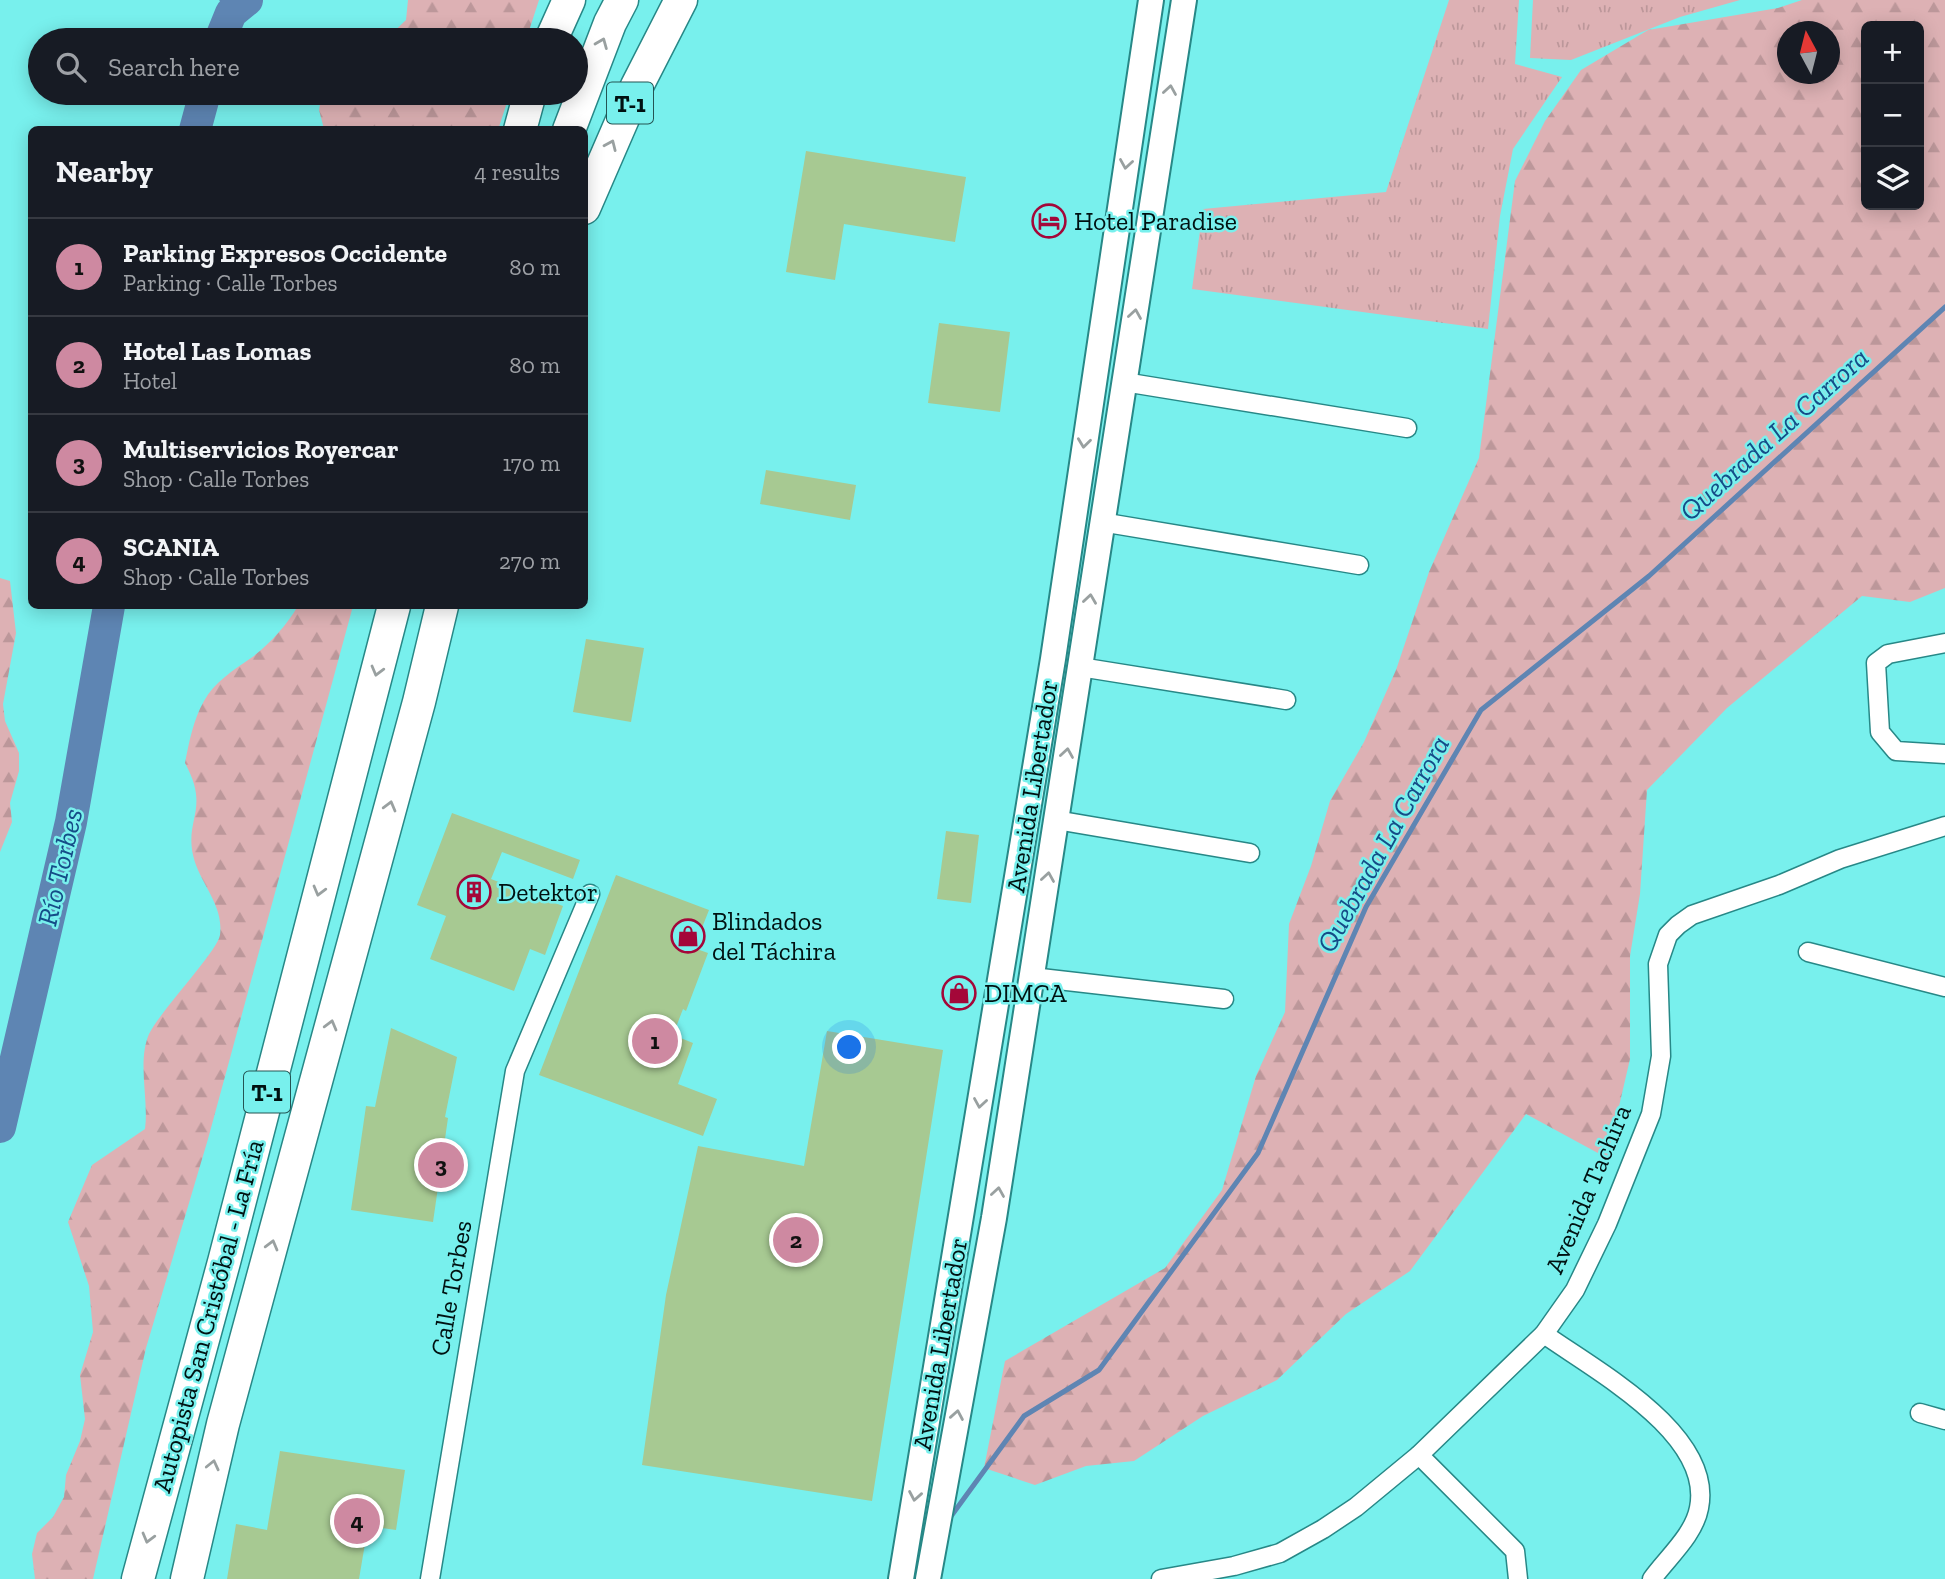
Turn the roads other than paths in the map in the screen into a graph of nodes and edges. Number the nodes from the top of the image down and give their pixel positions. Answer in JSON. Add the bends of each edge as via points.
{"nodes":[{"id":1,"x":569,"y":0,"type":"edge"},
{"id":2,"x":622,"y":0,"type":"edge"},
{"id":3,"x":681,"y":0,"type":"edge"},
{"id":4,"x":1151,"y":0,"type":"edge"},
{"id":5,"x":1184,"y":0,"type":"edge"},
{"id":6,"x":556,"y":28,"type":"edge"},
{"id":7,"x":588,"y":78,"type":"edge"},
{"id":8,"x":527,"y":105,"type":"edge"},
{"id":9,"x":578,"y":105,"type":"edge"},
{"id":10,"x":521,"y":126,"type":"edge"},
{"id":11,"x":570,"y":126,"type":"edge"},
{"id":12,"x":588,"y":199,"type":"edge"},
{"id":13,"x":1124,"y":382,"type":"junction"},
{"id":14,"x":1407,"y":428,"type":"dead end"},
{"id":15,"x":1101,"y":522,"type":"junction"},
{"id":16,"x":1359,"y":565,"type":"dead end"},
{"id":17,"x":393,"y":609,"type":"edge"},
{"id":18,"x":441,"y":609,"type":"edge"},
{"id":19,"x":1945,"y":643,"type":"edge"},
{"id":20,"x":1080,"y":667,"type":"junction"},
{"id":21,"x":1286,"y":700,"type":"dead end"},
{"id":22,"x":1945,"y":754,"type":"edge"},
{"id":23,"x":1056,"y":820,"type":"junction"},
{"id":24,"x":1945,"y":826,"type":"edge"},
{"id":25,"x":1250,"y":853,"type":"dead end"},
{"id":26,"x":590,"y":894,"type":"dead end"},
{"id":27,"x":1808,"y":952,"type":"dead end"},
{"id":28,"x":1032,"y":977,"type":"junction"},
{"id":29,"x":1945,"y":987,"type":"edge"},
{"id":30,"x":1224,"y":999,"type":"dead end"},
{"id":31,"x":1544,"y":1334,"type":"junction"},
{"id":32,"x":1920,"y":1413,"type":"dead end"},
{"id":33,"x":1945,"y":1420,"type":"edge"},
{"id":34,"x":1419,"y":1455,"type":"junction"},
{"id":35,"x":1202,"y":1576,"type":"edge"},
{"id":36,"x":907,"y":1578,"type":"edge"},
{"id":37,"x":138,"y":1579,"type":"edge"},
{"id":38,"x":187,"y":1579,"type":"edge"},
{"id":39,"x":430,"y":1579,"type":"edge"},
{"id":40,"x":928,"y":1579,"type":"edge"},
{"id":41,"x":1161,"y":1579,"type":"edge"},
{"id":42,"x":1518,"y":1579,"type":"edge"},
{"id":43,"x":1652,"y":1579,"type":"edge"}],
"edges":[{"from":1,"to":6,"type":"highway"},
{"from":7,"to":2,"type":"highway","one_way":true},
{"from":12,"to":3,"type":"highway","number":"T-1","one_way":true},
{"from":4,"to":36,"type":"main road","name":"Avenida Libertador","one_way":true,"via":[[1053,659]]},
{"from":13,"to":5,"type":"main road","name":"Avenida Libertador","one_way":true},
{"from":8,"to":10,"type":"highway"},
{"from":11,"to":9,"type":"highway","one_way":true},
{"from":13,"to":14,"type":"street"},
{"from":13,"to":15,"type":"main road","name":"Avenida Libertador"},
{"from":15,"to":16,"type":"street"},
{"from":20,"to":15,"type":"main road","name":"Avenida Libertador","one_way":true},
{"from":17,"to":37,"type":"highway","name":"Autopista San Cristóbal - La Fría","number":"T-1","one_way":true},
{"from":38,"to":18,"type":"highway","name":"Autopista San Cristóbal - La Fría","number":"T-1","one_way":true,"via":[[223,1424]]},
{"from":19,"to":22,"type":"street","via":[[1888,654],[1876,663],[1876,712],[1880,732],[1896,751]]},
{"from":20,"to":21,"type":"street"},
{"from":23,"to":20,"type":"main road","name":"Avenida Libertador","one_way":true},
{"from":23,"to":25,"type":"street"},
{"from":28,"to":23,"type":"main road","name":"Avenida Libertador","one_way":true},
{"from":24,"to":31,"type":"street","name":"Avenida Tachira","via":[[1840,859],[1692,915],[1668,934],[1658,964],[1661,1056],[1651,1114],[1575,1290]]},
{"from":26,"to":39,"type":"street","name":"Calle Torbes","via":[[515,1071]]},
{"from":27,"to":29,"type":"street"},
{"from":28,"to":30,"type":"street"},
{"from":40,"to":28,"type":"main road","name":"Avenida Libertador","one_way":true,"via":[[994,1218]]},
{"from":31,"to":34,"type":"street","name":"Avenida Tachira"},
{"from":31,"to":43,"type":"street","via":[[1652,1413],[1684,1443],[1701,1478],[1699,1510],[1682,1542]]},
{"from":32,"to":33,"type":"street"},
{"from":34,"to":35,"type":"street","name":"Avenida Tachira","via":[[1356,1507],[1280,1553]]},
{"from":34,"to":42,"type":"street","via":[[1515,1550]]},
{"from":35,"to":41,"type":"street","name":"Avenida Tachira"}]}
